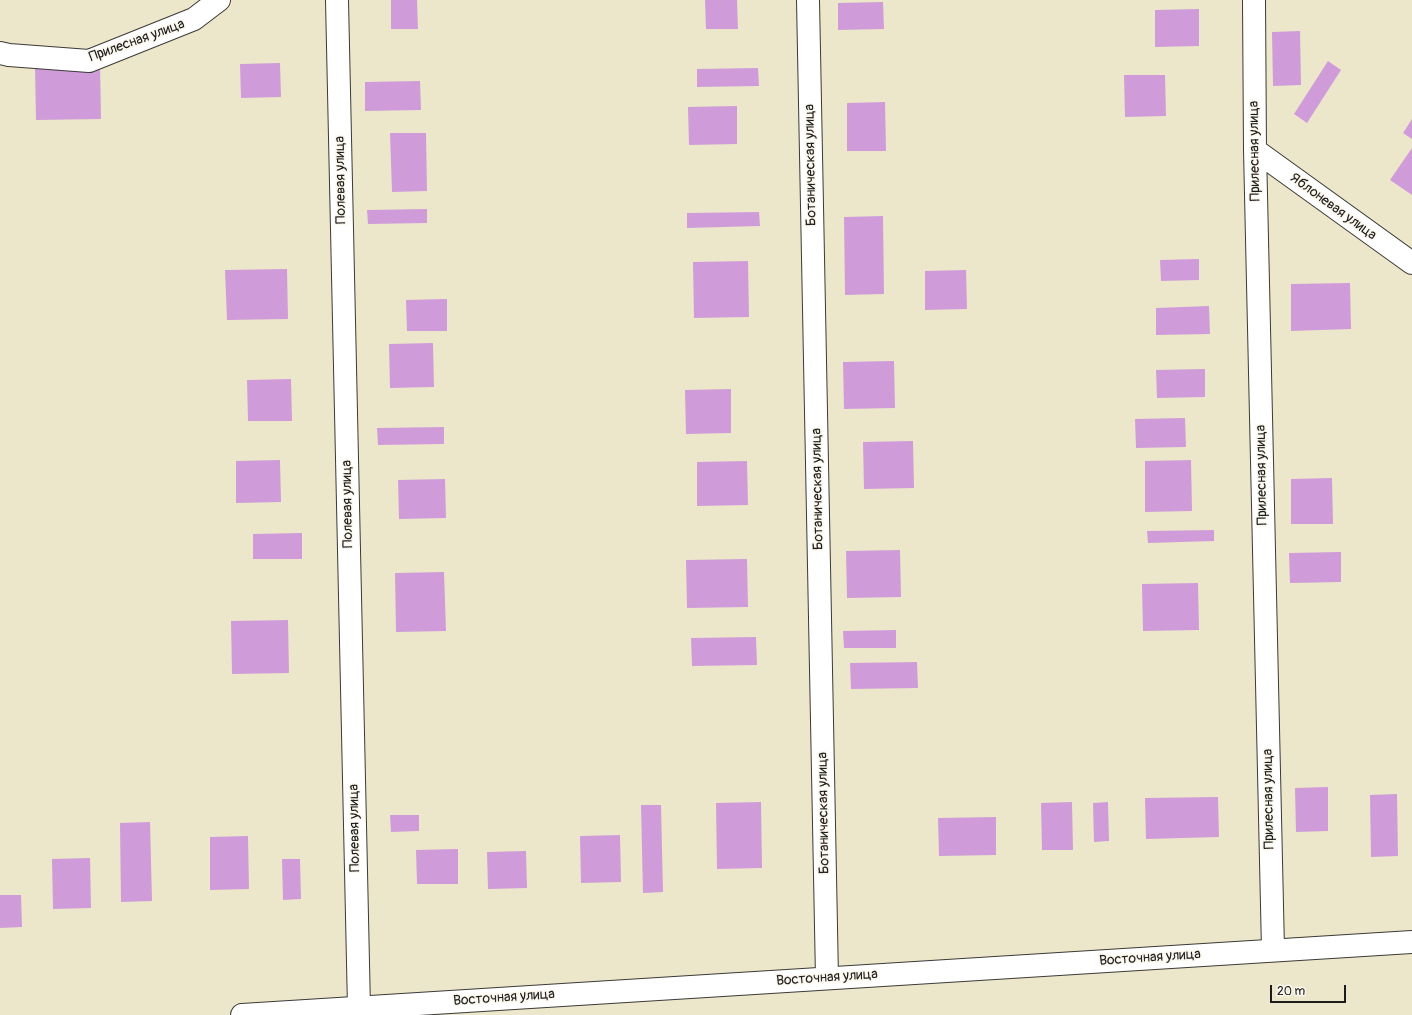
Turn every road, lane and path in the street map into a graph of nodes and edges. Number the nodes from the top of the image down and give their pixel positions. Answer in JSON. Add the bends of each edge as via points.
{"nodes":[{"id":1,"x":219,"y":0,"type":"edge"},
{"id":2,"x":337,"y":0,"type":"edge"},
{"id":3,"x":808,"y":0,"type":"edge"},
{"id":4,"x":1254,"y":0,"type":"edge"},
{"id":5,"x":0,"y":53,"type":"edge"},
{"id":6,"x":1254,"y":150,"type":"junction"},
{"id":7,"x":1412,"y":263,"type":"edge"},
{"id":8,"x":1412,"y":942,"type":"edge"},
{"id":9,"x":1273,"y":950,"type":"junction"},
{"id":10,"x":827,"y":978,"type":"junction"},
{"id":11,"x":359,"y":1008,"type":"junction"},
{"id":12,"x":242,"y":1015,"type":"edge"}],
"edges":[{"from":1,"to":5,"type":"street","name":"Прилесная улица","via":[[194,19],[90,61]]},
{"from":2,"to":11,"type":"street","name":"Полевая улица"},
{"from":3,"to":10,"type":"street","name":"Ботаническая улица"},
{"from":4,"to":6,"type":"street","name":"Прилесная улица"},
{"from":6,"to":7,"type":"street","name":"Яблоневая улица"},
{"from":6,"to":9,"type":"street","name":"Прилесная улица"},
{"from":8,"to":9,"type":"street","name":"Восточная улица"},
{"from":9,"to":10,"type":"street","name":"Восточная улица"},
{"from":10,"to":11,"type":"street","name":"Восточная улица"},
{"from":11,"to":12,"type":"street","name":"Восточная улица"}]}
